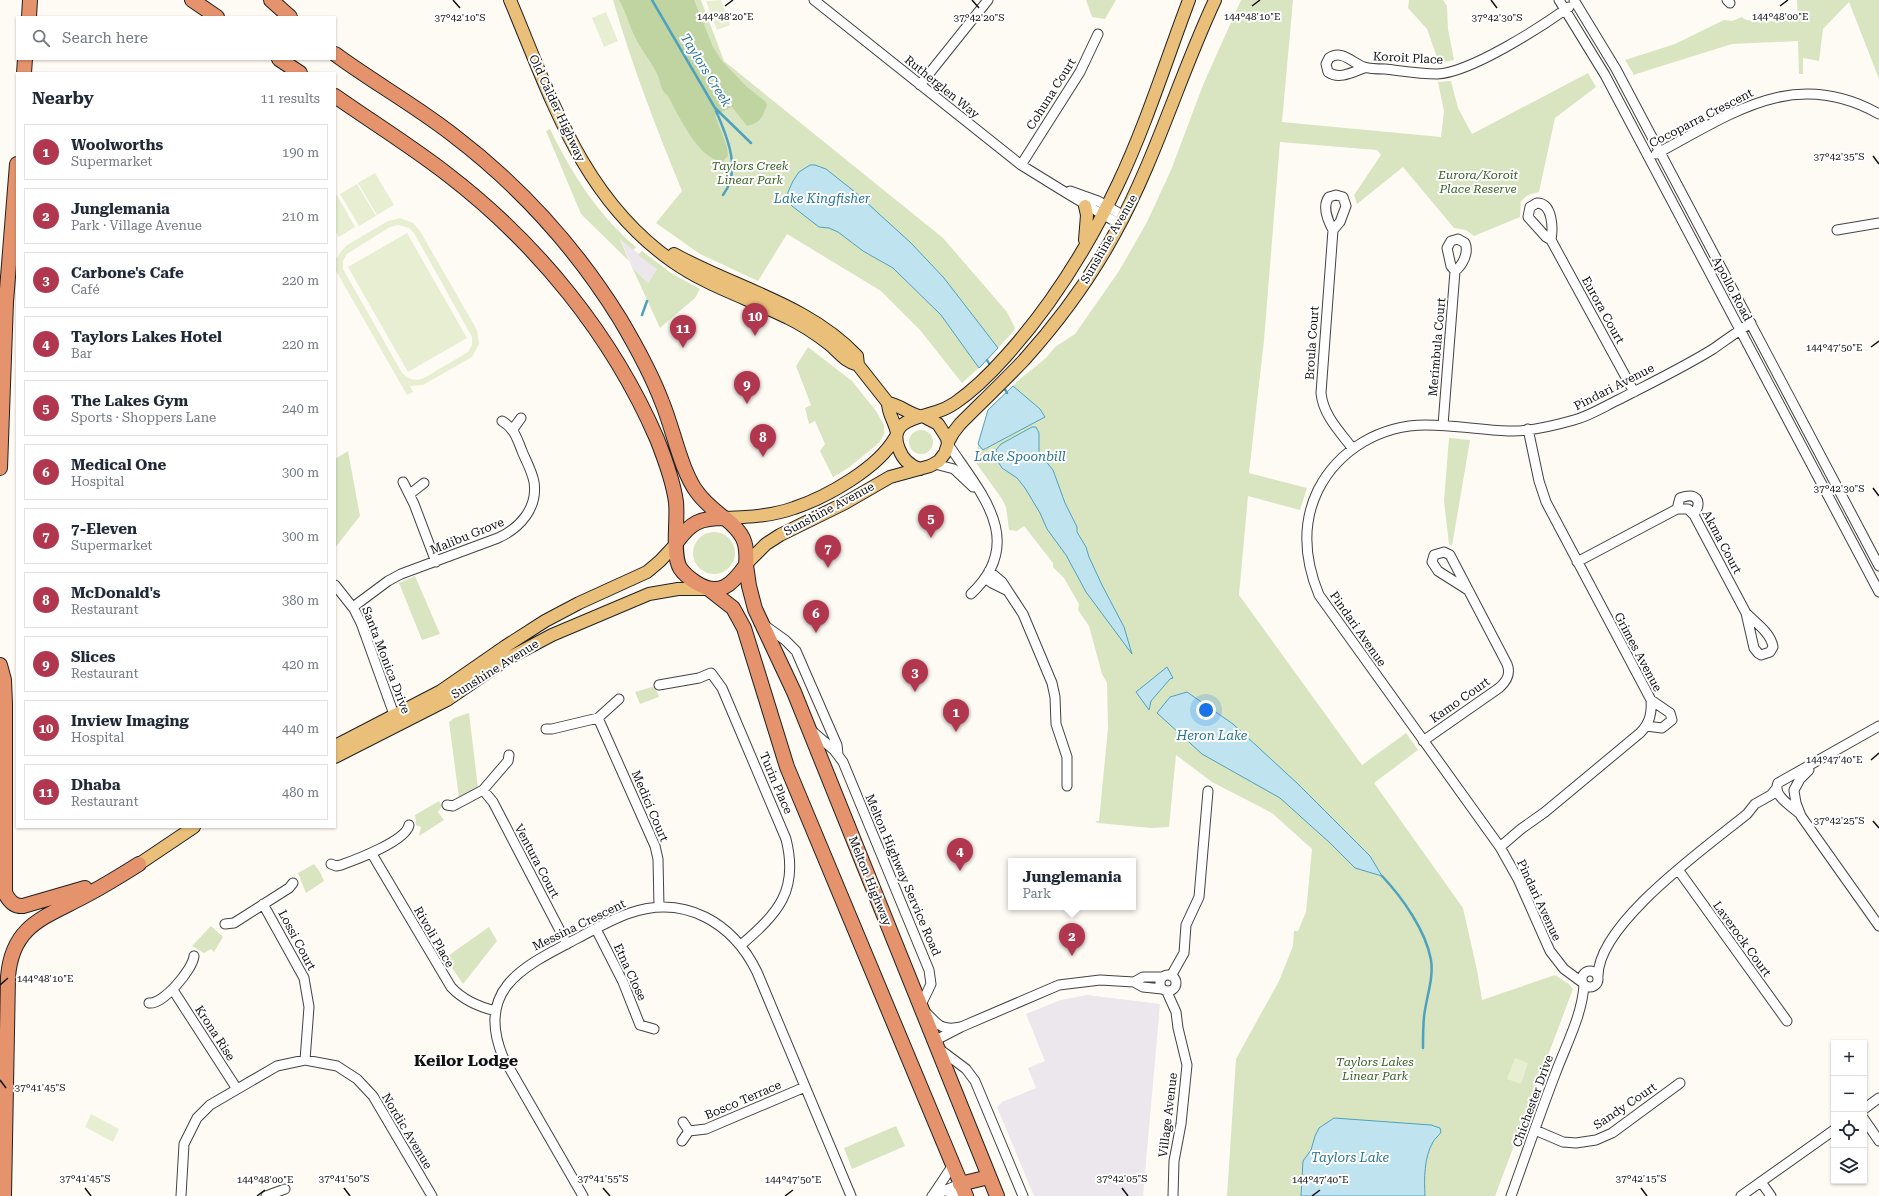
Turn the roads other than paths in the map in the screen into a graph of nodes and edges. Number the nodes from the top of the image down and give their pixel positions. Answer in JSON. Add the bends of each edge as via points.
{"nodes":[{"id":1,"x":30,"y":0,"type":"edge"},
{"id":2,"x":192,"y":0,"type":"edge"},
{"id":3,"x":271,"y":0,"type":"edge"},
{"id":4,"x":510,"y":0,"type":"edge"},
{"id":5,"x":988,"y":0,"type":"edge"},
{"id":6,"x":1189,"y":0,"type":"edge"},
{"id":7,"x":1215,"y":0,"type":"edge"},
{"id":8,"x":1558,"y":0,"type":"edge"},
{"id":9,"x":1574,"y":1,"type":"edge"},
{"id":10,"x":820,"y":2,"type":"edge"},
{"id":11,"x":1565,"y":10,"type":"junction"},
{"id":12,"x":29,"y":16,"type":"edge"},
{"id":13,"x":216,"y":16,"type":"edge"},
{"id":14,"x":289,"y":16,"type":"edge"},
{"id":15,"x":1098,"y":34,"type":"dead end"},
{"id":16,"x":336,"y":55,"type":"edge"},
{"id":17,"x":25,"y":60,"type":"edge"},
{"id":18,"x":280,"y":60,"type":"edge"},
{"id":19,"x":1364,"y":68,"type":"dead end"},
{"id":20,"x":24,"y":72,"type":"edge"},
{"id":21,"x":298,"y":72,"type":"edge"},
{"id":22,"x":920,"y":85,"type":"junction"},
{"id":23,"x":336,"y":97,"type":"edge"},
{"id":24,"x":1879,"y":114,"type":"edge"},
{"id":25,"x":1660,"y":152,"type":"junction"},
{"id":26,"x":1649,"y":158,"type":"junction"},
{"id":27,"x":1021,"y":165,"type":"junction"},
{"id":28,"x":16,"y":177,"type":"edge"},
{"id":29,"x":1058,"y":186,"type":"junction"},
{"id":30,"x":1086,"y":206,"type":"junction"},
{"id":31,"x":1104,"y":210,"type":"junction"},
{"id":32,"x":1122,"y":220,"type":"junction"},
{"id":33,"x":1879,"y":222,"type":"edge"},
{"id":34,"x":1333,"y":230,"type":"dead end"},
{"id":35,"x":1837,"y":230,"type":"dead end"},
{"id":36,"x":1551,"y":240,"type":"dead end"},
{"id":37,"x":1084,"y":247,"type":"junction"},
{"id":38,"x":1456,"y":271,"type":"dead end"},
{"id":39,"x":1751,"y":323,"type":"junction"},
{"id":40,"x":1755,"y":332,"type":"junction"},
{"id":41,"x":1743,"y":333,"type":"junction"},
{"id":42,"x":1634,"y":392,"type":"junction"},
{"id":43,"x":888,"y":403,"type":"junction"},
{"id":44,"x":921,"y":416,"type":"junction"},
{"id":45,"x":521,"y":418,"type":"dead end"},
{"id":46,"x":502,"y":421,"type":"dead end"},
{"id":47,"x":1443,"y":425,"type":"junction"},
{"id":48,"x":513,"y":428,"type":"junction"},
{"id":49,"x":1531,"y":429,"type":"junction"},
{"id":50,"x":896,"y":435,"type":"junction"},
{"id":51,"x":948,"y":443,"type":"junction"},
{"id":52,"x":1353,"y":449,"type":"junction"},
{"id":53,"x":935,"y":464,"type":"junction"},
{"id":54,"x":0,"y":468,"type":"edge"},
{"id":55,"x":920,"y":469,"type":"junction"},
{"id":56,"x":403,"y":482,"type":"dead end"},
{"id":57,"x":424,"y":483,"type":"dead end"},
{"id":58,"x":410,"y":494,"type":"junction"},
{"id":59,"x":986,"y":502,"type":"junction"},
{"id":60,"x":1677,"y":510,"type":"junction"},
{"id":61,"x":1694,"y":515,"type":"junction"},
{"id":62,"x":724,"y":518,"type":"junction"},
{"id":63,"x":676,"y":544,"type":"junction"},
{"id":64,"x":436,"y":562,"type":"junction"},
{"id":65,"x":1577,"y":562,"type":"junction"},
{"id":66,"x":746,"y":565,"type":"junction"},
{"id":67,"x":1879,"y":566,"type":"edge"},
{"id":68,"x":987,"y":574,"type":"junction"},
{"id":69,"x":336,"y":586,"type":"edge"},
{"id":70,"x":708,"y":589,"type":"junction"},
{"id":71,"x":1468,"y":590,"type":"dead end"},
{"id":72,"x":1879,"y":592,"type":"edge"},
{"id":73,"x":971,"y":594,"type":"dead end"},
{"id":74,"x":353,"y":607,"type":"junction"},
{"id":75,"x":1746,"y":613,"type":"dead end"},
{"id":76,"x":762,"y":624,"type":"junction"},
{"id":77,"x":0,"y":665,"type":"edge"},
{"id":78,"x":659,"y":686,"type":"dead end"},
{"id":79,"x":619,"y":699,"type":"dead end"},
{"id":80,"x":1651,"y":700,"type":"junction"},
{"id":81,"x":598,"y":718,"type":"junction"},
{"id":82,"x":397,"y":720,"type":"junction"},
{"id":83,"x":1646,"y":726,"type":"junction"},
{"id":84,"x":1879,"y":726,"type":"edge"},
{"id":85,"x":808,"y":727,"type":"junction"},
{"id":86,"x":546,"y":729,"type":"dead end"},
{"id":87,"x":1423,"y":741,"type":"junction"},
{"id":88,"x":336,"y":746,"type":"edge"},
{"id":89,"x":838,"y":754,"type":"junction"},
{"id":90,"x":509,"y":755,"type":"dead end"},
{"id":91,"x":336,"y":756,"type":"edge"},
{"id":92,"x":1820,"y":760,"type":"junction"},
{"id":93,"x":1782,"y":780,"type":"junction"},
{"id":94,"x":1066,"y":786,"type":"dead end"},
{"id":95,"x":1776,"y":789,"type":"junction"},
{"id":96,"x":483,"y":790,"type":"junction"},
{"id":97,"x":1794,"y":790,"type":"junction"},
{"id":98,"x":1208,"y":791,"type":"dead end"},
{"id":99,"x":1783,"y":798,"type":"junction"},
{"id":100,"x":447,"y":805,"type":"dead end"},
{"id":101,"x":1747,"y":814,"type":"junction"},
{"id":102,"x":1801,"y":816,"type":"junction"},
{"id":103,"x":409,"y":825,"type":"dead end"},
{"id":104,"x":193,"y":828,"type":"edge"},
{"id":105,"x":1498,"y":844,"type":"junction"},
{"id":106,"x":372,"y":854,"type":"junction"},
{"id":107,"x":139,"y":864,"type":"junction"},
{"id":108,"x":331,"y":864,"type":"dead end"},
{"id":109,"x":1679,"y":871,"type":"junction"},
{"id":110,"x":293,"y":883,"type":"dead end"},
{"id":111,"x":263,"y":904,"type":"junction"},
{"id":112,"x":659,"y":907,"type":"junction"},
{"id":113,"x":225,"y":924,"type":"dead end"},
{"id":114,"x":1879,"y":926,"type":"edge"},
{"id":115,"x":596,"y":928,"type":"junction"},
{"id":116,"x":567,"y":944,"type":"junction"},
{"id":117,"x":741,"y":945,"type":"junction"},
{"id":118,"x":1608,"y":945,"type":"junction"},
{"id":119,"x":194,"y":956,"type":"dead end"},
{"id":120,"x":1554,"y":956,"type":"junction"},
{"id":121,"x":1587,"y":972,"type":"junction"},
{"id":122,"x":1166,"y":976,"type":"junction"},
{"id":123,"x":1598,"y":976,"type":"junction"},
{"id":124,"x":1134,"y":982,"type":"junction"},
{"id":125,"x":1584,"y":984,"type":"junction"},
{"id":126,"x":1595,"y":986,"type":"junction"},
{"id":127,"x":173,"y":990,"type":"junction"},
{"id":128,"x":1165,"y":990,"type":"junction"},
{"id":129,"x":149,"y":1004,"type":"dead end"},
{"id":130,"x":920,"y":1007,"type":"junction"},
{"id":131,"x":496,"y":1011,"type":"junction"},
{"id":132,"x":1578,"y":1014,"type":"junction"},
{"id":133,"x":1787,"y":1021,"type":"dead end"},
{"id":134,"x":640,"y":1025,"type":"junction"},
{"id":135,"x":961,"y":1027,"type":"junction"},
{"id":136,"x":654,"y":1029,"type":"dead end"},
{"id":137,"x":633,"y":1033,"type":"dead end"},
{"id":138,"x":935,"y":1044,"type":"junction"},
{"id":139,"x":305,"y":1060,"type":"junction"},
{"id":140,"x":1680,"y":1083,"type":"dead end"},
{"id":141,"x":805,"y":1087,"type":"junction"},
{"id":142,"x":237,"y":1089,"type":"junction"},
{"id":143,"x":1879,"y":1098,"type":"edge"},
{"id":144,"x":1867,"y":1107,"type":"edge"},
{"id":145,"x":683,"y":1122,"type":"dead end"},
{"id":146,"x":1867,"y":1123,"type":"edge"},
{"id":147,"x":1534,"y":1130,"type":"junction"},
{"id":148,"x":688,"y":1131,"type":"junction"},
{"id":149,"x":1831,"y":1132,"type":"edge"},
{"id":150,"x":1879,"y":1140,"type":"edge"},
{"id":151,"x":682,"y":1141,"type":"dead end"},
{"id":152,"x":953,"y":1165,"type":"junction"},
{"id":153,"x":989,"y":1177,"type":"junction"},
{"id":154,"x":1761,"y":1182,"type":"junction"},
{"id":155,"x":285,"y":1189,"type":"dead end"},
{"id":156,"x":963,"y":1190,"type":"edge"},
{"id":157,"x":4,"y":1196,"type":"edge"},
{"id":158,"x":181,"y":1196,"type":"edge"},
{"id":159,"x":266,"y":1196,"type":"edge"},
{"id":160,"x":432,"y":1196,"type":"edge"},
{"id":161,"x":583,"y":1196,"type":"edge"},
{"id":162,"x":851,"y":1196,"type":"edge"},
{"id":163,"x":933,"y":1196,"type":"edge"},
{"id":164,"x":950,"y":1196,"type":"edge"},
{"id":165,"x":997,"y":1196,"type":"edge"},
{"id":166,"x":1023,"y":1196,"type":"edge"},
{"id":167,"x":1173,"y":1196,"type":"edge"},
{"id":168,"x":1511,"y":1196,"type":"edge"},
{"id":169,"x":1741,"y":1196,"type":"edge"},
{"id":170,"x":1770,"y":1196,"type":"edge"}],
"edges":[{"from":1,"to":12,"type":"highway"},
{"from":2,"to":13,"type":"highway"},
{"from":3,"to":14,"type":"highway"},
{"from":4,"to":43,"type":"main road","name":"Old Calder Highway","via":[[578,155],[600,189],[633,227],[688,262],[784,305],[851,350],[857,356],[858,364]]},
{"from":5,"to":22,"type":"street"},
{"from":6,"to":31,"type":"main road","name":"Sunshine Avenue","via":[[1137,140]]},
{"from":7,"to":32,"type":"main road","name":"Sunshine Avenue","via":[[1196,41],[1146,170]]},
{"from":8,"to":11,"type":"street","name":"Apollo Road"},
{"from":9,"to":11,"type":"street","name":"Koroit Place"},
{"from":9,"to":25,"type":"street","name":"Apollo Road","via":[[1616,69]]},
{"from":10,"to":22,"type":"street","name":"Rutherglen Way"},
{"from":11,"to":19,"type":"street","name":"Koroit Place","via":[[1483,58],[1452,72],[1437,74]]},
{"from":11,"to":26,"type":"street","name":"Apollo Road","via":[[1599,64]]},
{"from":15,"to":27,"type":"street","name":"Cohuna Court","via":[[1080,72]]},
{"from":16,"to":62,"type":"highway","via":[[440,125],[477,154],[525,198],[564,241],[604,295],[644,361],[664,406],[693,487],[703,500]]},
{"from":17,"to":20,"type":"highway"},
{"from":18,"to":21,"type":"highway"},
{"from":22,"to":27,"type":"street","name":"Rutherglen Way"},
{"from":23,"to":63,"type":"highway","via":[[432,162],[478,198],[528,247],[578,306],[625,377],[661,449],[674,492]]},
{"from":24,"to":25,"type":"street","name":"Cocoparra Crescent","via":[[1838,97],[1809,94],[1778,96],[1740,110]]},
{"from":25,"to":26,"type":"street","name":"Cocoparra Crescent"},
{"from":25,"to":39,"type":"street","name":"Apollo Road"},
{"from":26,"to":41,"type":"street","name":"Apollo Road"},
{"from":27,"to":29,"type":"street","name":"Rutherglen Way"},
{"from":28,"to":54,"type":"highway","via":[[6,302]]},
{"from":29,"to":30,"type":"street","name":"Rutherglen Way"},
{"from":29,"to":31,"type":"street","name":"Rutherglen Way"},
{"from":30,"to":31,"type":"street","name":"Rutherglen Way"},
{"from":30,"to":37,"type":"main road"},
{"from":31,"to":32,"type":"street","name":"Rutherglen Way"},
{"from":31,"to":37,"type":"main road","name":"Sunshine Avenue"},
{"from":32,"to":51,"type":"main road","name":"Sunshine Avenue","via":[[1090,276],[1048,333],[960,424]]},
{"from":33,"to":35,"type":"street"},
{"from":34,"to":52,"type":"street","name":"Broula Court","via":[[1321,394],[1327,413]]},
{"from":36,"to":42,"type":"street","name":"Eurora Court"},
{"from":37,"to":44,"type":"main road","name":"Sunshine Avenue","via":[[1038,317],[1005,357],[962,398],[946,408]]},
{"from":38,"to":47,"type":"street","name":"Merimbula Court"},
{"from":39,"to":40,"type":"street","name":"Apollo Road"},
{"from":39,"to":41,"type":"street","name":"Pindari Avenue"},
{"from":40,"to":41,"type":"street","name":"Pindari Avenue"},
{"from":40,"to":67,"type":"street","name":"Apollo Road"},
{"from":41,"to":42,"type":"street","name":"Pindari Avenue"},
{"from":41,"to":72,"type":"street","name":"Apollo Road"},
{"from":42,"to":49,"type":"street","name":"Pindari Avenue","via":[[1575,420]]},
{"from":43,"to":44,"type":"main road","name":"Old Calder Highway","via":[[896,404],[906,412]]},
{"from":43,"to":50,"type":"main road","name":"Old Calder Highway"},
{"from":44,"to":50,"type":"main road","via":[[908,420]]},
{"from":44,"to":51,"type":"main road","via":[[934,420],[942,427]]},
{"from":45,"to":48,"type":"street"},
{"from":46,"to":48,"type":"street"},
{"from":47,"to":49,"type":"street","name":"Pindari Avenue","via":[[1510,431]]},
{"from":47,"to":52,"type":"street","name":"Pindari Avenue","via":[[1399,428],[1376,435]]},
{"from":48,"to":64,"type":"street","name":"Malibu Grove","via":[[534,483],[532,502],[526,515],[518,526],[506,534]]},
{"from":49,"to":65,"type":"street","name":"Grimes Avenue","via":[[1536,465],[1546,502]]},
{"from":50,"to":55,"type":"main road","via":[[899,451],[905,460]]},
{"from":50,"to":62,"type":"main road","name":"Sunshine Avenue","via":[[882,456],[842,485],[811,502],[777,513]]},
{"from":51,"to":53,"type":"main road","via":[[945,453]]},
{"from":51,"to":59,"type":"street","via":[[979,487]]},
{"from":52,"to":87,"type":"street","name":"Pindari Avenue","via":[[1330,472],[1315,498],[1307,528],[1308,563],[1319,595],[1327,608]]},
{"from":53,"to":55,"type":"main road"},
{"from":53,"to":59,"type":"street","via":[[954,469]]},
{"from":55,"to":66,"type":"main road","name":"Sunshine Avenue","via":[[890,477],[845,503],[776,537]]},
{"from":56,"to":58,"type":"street"},
{"from":57,"to":58,"type":"street"},
{"from":58,"to":64,"type":"street"},
{"from":59,"to":68,"type":"street","via":[[995,522],[997,540],[995,554]]},
{"from":60,"to":61,"type":"street","name":"Akma Court","via":[[1688,510]]},
{"from":60,"to":61,"type":"street","via":[[1680,498],[1692,496],[1698,502]]},
{"from":60,"to":65,"type":"street"},
{"from":61,"to":75,"type":"street","name":"Akma Court"},
{"from":62,"to":63,"type":"highway","via":[[696,522],[686,530]]},
{"from":62,"to":66,"type":"highway","via":[[739,530],[744,538]]},
{"from":63,"to":70,"type":"highway","via":[[680,568],[688,577]]},
{"from":63,"to":82,"type":"main road","name":"Sunshine Avenue","via":[[647,572],[545,621]]},
{"from":64,"to":74,"type":"street","name":"Malibu Grove","via":[[388,581]]},
{"from":65,"to":80,"type":"street","name":"Grimes Avenue"},
{"from":66,"to":70,"type":"highway","via":[[730,584],[716,590]]},
{"from":66,"to":76,"type":"highway","name":"Melton Highway","via":[[750,595]]},
{"from":68,"to":73,"type":"street"},
{"from":68,"to":94,"type":"street","via":[[992,583],[1006,590],[1018,606],[1028,623],[1052,683],[1056,724],[1067,757]]},
{"from":69,"to":74,"type":"street","name":"Santa Monica Drive"},
{"from":70,"to":82,"type":"main road","name":"Sunshine Avenue","via":[[678,589],[649,594],[552,634],[507,659],[446,700]]},
{"from":70,"to":152,"type":"highway","via":[[733,608],[744,628],[790,773]]},
{"from":71,"to":87,"type":"street","name":"Kamo Court","via":[[1508,664],[1508,676],[1504,684]]},
{"from":74,"to":82,"type":"street","name":"Santa Monica Drive"},
{"from":76,"to":85,"type":"highway","name":"Melton Highway"},
{"from":76,"to":89,"type":"street","name":"Melton Highway Service Road","via":[[796,651],[837,745]]},
{"from":77,"to":107,"type":"highway","via":[[4,680],[5,703],[5,888],[9,900],[20,906],[46,901],[78,891]]},
{"from":78,"to":117,"type":"street","name":"Turin Place","via":[[711,673],[716,678],[786,839],[790,864],[783,898],[773,914]]},
{"from":79,"to":81,"type":"street"},
{"from":80,"to":83,"type":"street","name":"Grimes Avenue","via":[[1651,713]]},
{"from":80,"to":83,"type":"street","via":[[1670,712],[1672,720],[1662,728]]},
{"from":81,"to":86,"type":"street"},
{"from":81,"to":112,"type":"street","name":"Medici Court","via":[[655,846],[658,859]]},
{"from":82,"to":88,"type":"main road","name":"Sunshine Avenue"},
{"from":82,"to":91,"type":"main road","name":"Sunshine Avenue"},
{"from":83,"to":105,"type":"street","via":[[1545,812]]},
{"from":84,"to":92,"type":"street"},
{"from":85,"to":89,"type":"street","name":"Melton Highway Service Road"},
{"from":85,"to":130,"type":"highway","name":"Melton Highway"},
{"from":87,"to":105,"type":"street","name":"Pindari Avenue"},
{"from":89,"to":130,"type":"street","name":"Melton Highway Service Road","via":[[929,970],[931,984]]},
{"from":90,"to":96,"type":"street","via":[[508,761]]},
{"from":92,"to":93,"type":"street"},
{"from":92,"to":97,"type":"street","via":[[1803,775]]},
{"from":93,"to":95,"type":"street"},
{"from":93,"to":97,"type":"street","via":[[1792,783]]},
{"from":95,"to":99,"type":"street"},
{"from":95,"to":101,"type":"street","via":[[1755,804]]},
{"from":96,"to":100,"type":"street","via":[[453,806]]},
{"from":96,"to":116,"type":"street","name":"Ventura Court","via":[[493,802]]},
{"from":97,"to":99,"type":"street","via":[[1791,796]]},
{"from":97,"to":102,"type":"street"},
{"from":98,"to":122,"type":"street","via":[[1199,898],[1186,925],[1184,953]]},
{"from":99,"to":101,"type":"street"},
{"from":99,"to":102,"type":"street"},
{"from":101,"to":109,"type":"street"},
{"from":102,"to":114,"type":"street"},
{"from":103,"to":106,"type":"street","via":[[403,834]]},
{"from":104,"to":107,"type":"main road"},
{"from":105,"to":120,"type":"street","name":"Pindari Avenue"},
{"from":106,"to":108,"type":"street","via":[[341,865]]},
{"from":106,"to":131,"type":"street","name":"Rivoli Place","via":[[451,987],[471,1003]]},
{"from":107,"to":157,"type":"highway","via":[[37,922],[26,931],[14,949],[8,977]]},
{"from":109,"to":118,"type":"street","via":[[1636,908]]},
{"from":109,"to":133,"type":"street","name":"Laverock Court"},
{"from":110,"to":111,"type":"street","name":"Lossi Court"},
{"from":111,"to":113,"type":"street","name":"Lossi Court","via":[[234,923]]},
{"from":111,"to":139,"type":"street","name":"Lossi Court","via":[[304,978],[309,1007]]},
{"from":112,"to":115,"type":"street","name":"Messina Crescent","via":[[630,912]]},
{"from":112,"to":117,"type":"street","name":"Messina Crescent","via":[[676,908],[701,915],[723,927]]},
{"from":115,"to":116,"type":"street","name":"Messina Crescent"},
{"from":115,"to":134,"type":"street","name":"Etna Close","via":[[623,982]]},
{"from":116,"to":131,"type":"street","name":"Messina Crescent","via":[[516,974],[503,992]]},
{"from":117,"to":141,"type":"street","name":"Messina Crescent","via":[[757,972]]},
{"from":118,"to":121,"type":"street"},
{"from":118,"to":123,"type":"street","via":[[1598,967]]},
{"from":119,"to":127,"type":"street"},
{"from":120,"to":121,"type":"street","name":"Pindari Avenue","via":[[1569,966]]},
{"from":120,"to":125,"type":"street","name":"Pindari Avenue","via":[[1564,969]]},
{"from":121,"to":123,"type":"street","via":[[1593,971]]},
{"from":121,"to":125,"type":"street","via":[[1582,978]]},
{"from":122,"to":124,"type":"street","via":[[1143,977]]},
{"from":122,"to":128,"type":"street","via":[[1159,985]]},
{"from":122,"to":128,"type":"street","via":[[1175,979],[1176,986],[1172,990]]},
{"from":123,"to":126,"type":"street"},
{"from":124,"to":128,"type":"street","via":[[1143,987]]},
{"from":124,"to":135,"type":"street","via":[[1088,981],[1059,985]]},
{"from":125,"to":126,"type":"street"},
{"from":125,"to":132,"type":"street","name":"Chichester Drive"},
{"from":126,"to":132,"type":"street","name":"Chichester Drive"},
{"from":127,"to":129,"type":"street"},
{"from":127,"to":142,"type":"street","name":"Krona Rise"},
{"from":128,"to":167,"type":"street","name":"Village Avenue","via":[[1176,1012],[1187,1065],[1182,1118],[1174,1161]]},
{"from":130,"to":135,"type":"street","via":[[943,1028]]},
{"from":130,"to":138,"type":"highway","name":"Melton Highway"},
{"from":131,"to":161,"type":"street","name":"Messina Crescent","via":[[496,1034],[503,1056]]},
{"from":132,"to":147,"type":"street","name":"Chichester Drive"},
{"from":134,"to":136,"type":"street"},
{"from":134,"to":137,"type":"street"},
{"from":135,"to":138,"type":"street"},
{"from":138,"to":153,"type":"highway","name":"Melton Highway"},
{"from":138,"to":166,"type":"street","via":[[966,1069],[975,1080]]},
{"from":139,"to":142,"type":"street","name":"Nordic Avenue","via":[[277,1066]]},
{"from":139,"to":160,"type":"street","name":"Nordic Avenue","via":[[337,1066],[357,1079],[373,1096]]},
{"from":140,"to":147,"type":"street","name":"Sandy Court","via":[[1612,1133],[1596,1140],[1563,1142]]},
{"from":141,"to":148,"type":"street","name":"Bosco Terrace","via":[[706,1129]]},
{"from":141,"to":162,"type":"street","name":"Messina Crescent"},
{"from":142,"to":158,"type":"street","name":"Nordic Avenue","via":[[210,1105],[192,1127],[184,1144]]},
{"from":143,"to":144,"type":"street"},
{"from":145,"to":148,"type":"street"},
{"from":146,"to":150,"type":"street"},
{"from":147,"to":168,"type":"street","name":"Chichester Drive"},
{"from":148,"to":151,"type":"street"},
{"from":149,"to":154,"type":"street"},
{"from":152,"to":156,"type":"highway"},
{"from":152,"to":163,"type":"street"},
{"from":153,"to":156,"type":"highway"},
{"from":153,"to":165,"type":"highway","name":"Melton Highway"},
{"from":154,"to":169,"type":"street"},
{"from":154,"to":170,"type":"street"},
{"from":155,"to":159,"type":"street"},
{"from":156,"to":163,"type":"street"},
{"from":156,"to":164,"type":"street"}]}
